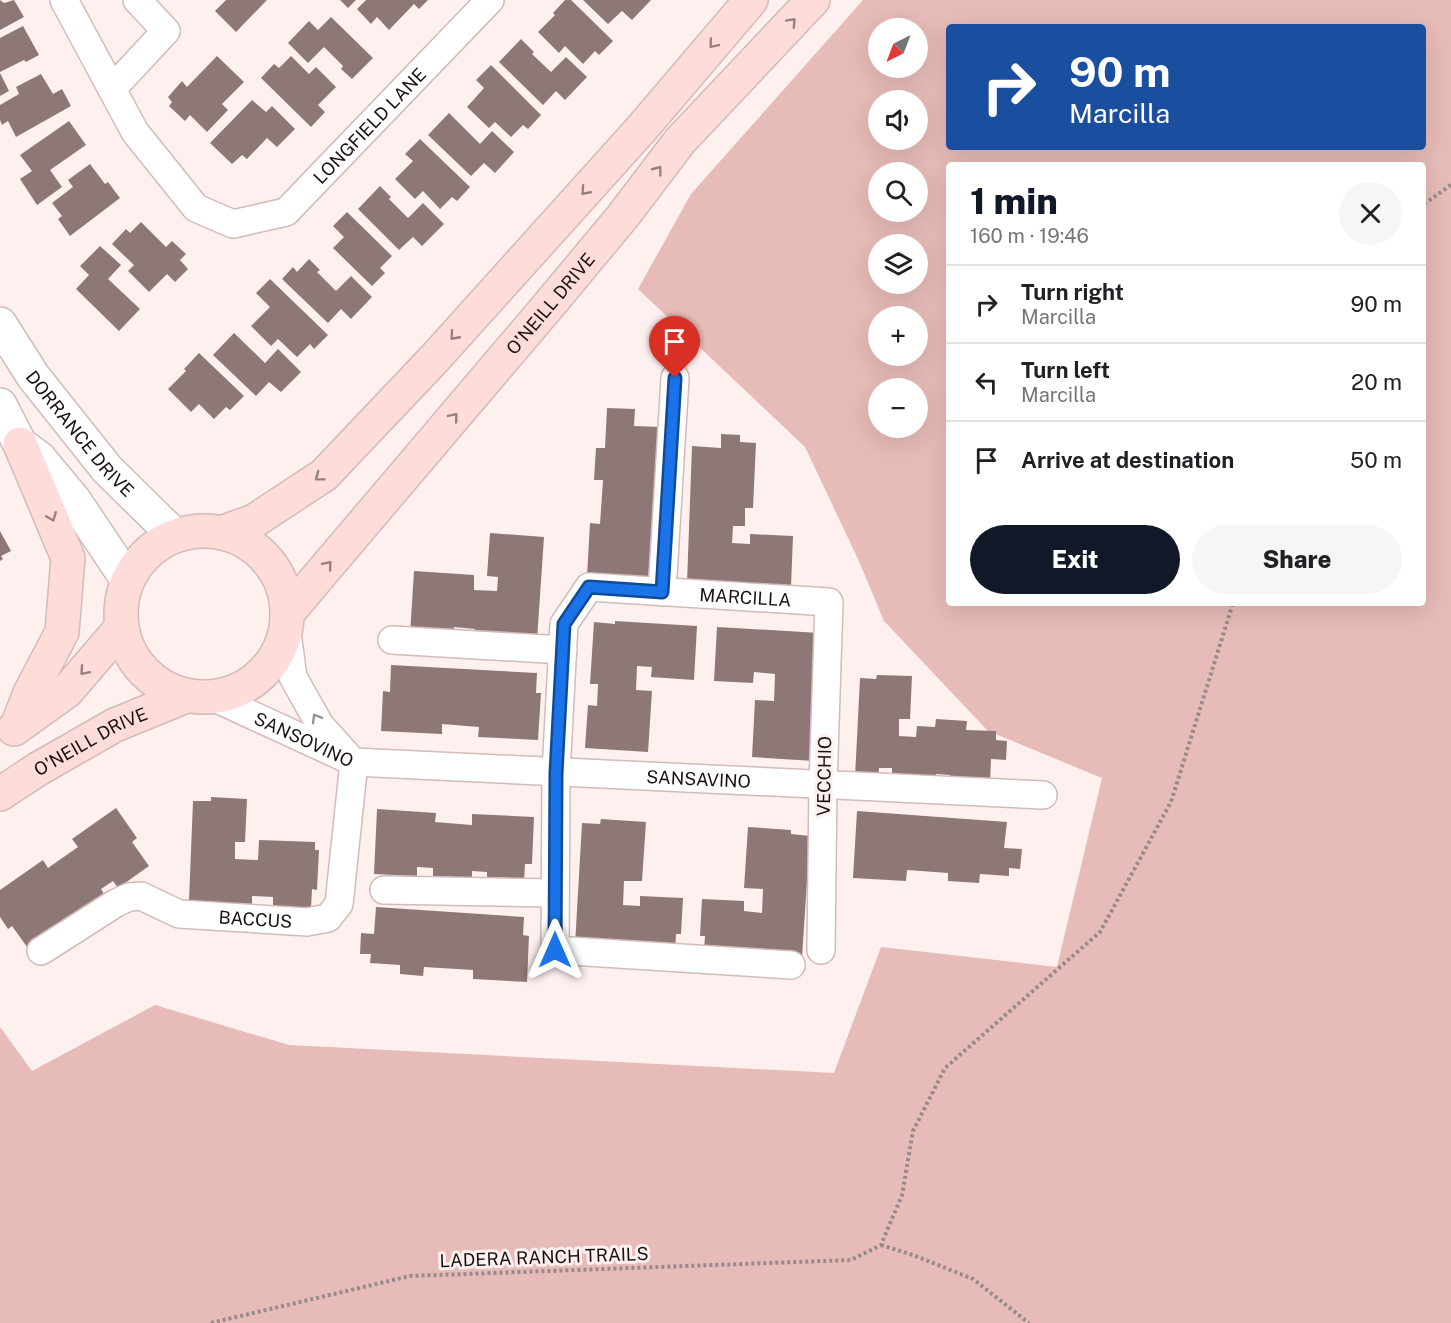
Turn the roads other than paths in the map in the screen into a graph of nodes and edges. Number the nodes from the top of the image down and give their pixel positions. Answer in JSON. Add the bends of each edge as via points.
{"nodes":[{"id":1,"x":64,"y":0,"type":"edge"},
{"id":2,"x":137,"y":0,"type":"edge"},
{"id":3,"x":490,"y":0,"type":"edge"},
{"id":4,"x":751,"y":0,"type":"edge"},
{"id":5,"x":813,"y":0,"type":"edge"},
{"id":6,"x":112,"y":89,"type":"junction"},
{"id":7,"x":0,"y":324,"type":"edge"},
{"id":8,"x":675,"y":378,"type":"dead end"},
{"id":9,"x":0,"y":405,"type":"edge"},
{"id":10,"x":20,"y":444,"type":"junction"},
{"id":11,"x":224,"y":532,"type":"junction"},
{"id":12,"x":173,"y":534,"type":"junction"},
{"id":13,"x":127,"y":579,"type":"junction"},
{"id":14,"x":662,"y":592,"type":"junction"},
{"id":15,"x":829,"y":602,"type":"joint"},
{"id":16,"x":288,"y":622,"type":"junction"},
{"id":17,"x":122,"y":627,"type":"junction"},
{"id":18,"x":392,"y":640,"type":"dead end"},
{"id":19,"x":563,"y":650,"type":"junction"},
{"id":20,"x":200,"y":697,"type":"junction"},
{"id":21,"x":9,"y":733,"type":"edge"},
{"id":22,"x":354,"y":762,"type":"junction"},
{"id":23,"x":556,"y":773,"type":"junction"},
{"id":24,"x":824,"y":785,"type":"junction"},
{"id":25,"x":0,"y":794,"type":"edge"},
{"id":26,"x":1043,"y":795,"type":"dead end"},
{"id":27,"x":384,"y":890,"type":"dead end"},
{"id":28,"x":555,"y":893,"type":"junction"},
{"id":29,"x":822,"y":950,"type":"dead end"},
{"id":30,"x":40,"y":951,"type":"dead end"},
{"id":31,"x":791,"y":965,"type":"dead end"}],
"edges":[{"from":1,"to":6,"type":"street"},
{"from":2,"to":6,"type":"street","via":[[166,31]]},
{"from":3,"to":6,"type":"street","name":"LONGFIELD LANE","via":[[286,212],[233,224],[196,208],[135,132]]},
{"from":4,"to":11,"type":"main road","one_way":true,"via":[[643,127],[324,475],[254,521]]},
{"from":16,"to":5,"type":"main road","name":"O'NEILL DRIVE","one_way":true,"via":[[623,216],[680,141]]},
{"from":7,"to":12,"type":"street","name":"DORRANCE DRIVE","via":[[33,376],[107,469]]},
{"from":8,"to":14,"type":"street"},
{"from":9,"to":10,"type":"street"},
{"from":10,"to":13,"type":"street","via":[[39,458],[74,500]]},
{"from":10,"to":21,"type":"main road","one_way":true,"via":[[68,558],[62,632]]},
{"from":11,"to":12,"type":"main road","via":[[198,528]]},
{"from":11,"to":16,"type":"main road","via":[[247,542],[265,559],[281,582]]},
{"from":12,"to":13,"type":"main road","via":[[132,567]]},
{"from":13,"to":17,"type":"main road","via":[[122,591]]},
{"from":14,"to":15,"type":"street","name":"MARCILLA"},
{"from":14,"to":19,"type":"street","name":"MARCILLA","via":[[589,587],[564,624]]},
{"from":15,"to":24,"type":"street","name":"VECCHIO"},
{"from":16,"to":20,"type":"main road","name":"O'NEILL DRIVE","via":[[276,657],[263,675],[240,691]]},
{"from":22,"to":16,"type":"street","name":"SANSOVINO","one_way":true,"via":[[320,725],[293,677]]},
{"from":17,"to":20,"type":"main road","via":[[127,644],[142,667],[162,682]]},
{"from":17,"to":21,"type":"main road","one_way":true,"via":[[67,691]]},
{"from":18,"to":19,"type":"street"},
{"from":19,"to":23,"type":"street"},
{"from":20,"to":22,"type":"street","name":"SANSOVINO"},
{"from":20,"to":25,"type":"main road","name":"O'NEILL DRIVE","via":[[115,725]]},
{"from":22,"to":23,"type":"street","name":"SANSAVINO"},
{"from":22,"to":30,"type":"street","name":"BACCUS","via":[[339,904],[328,918],[307,922],[179,914],[141,896],[129,897]]},
{"from":23,"to":24,"type":"street","name":"SANSAVINO"},
{"from":23,"to":28,"type":"street"},
{"from":24,"to":26,"type":"street","name":"SANSAVINO"},
{"from":24,"to":29,"type":"street","name":"VECCHIO"},
{"from":27,"to":28,"type":"street"},
{"from":28,"to":31,"type":"street","via":[[555,950]]}]}
